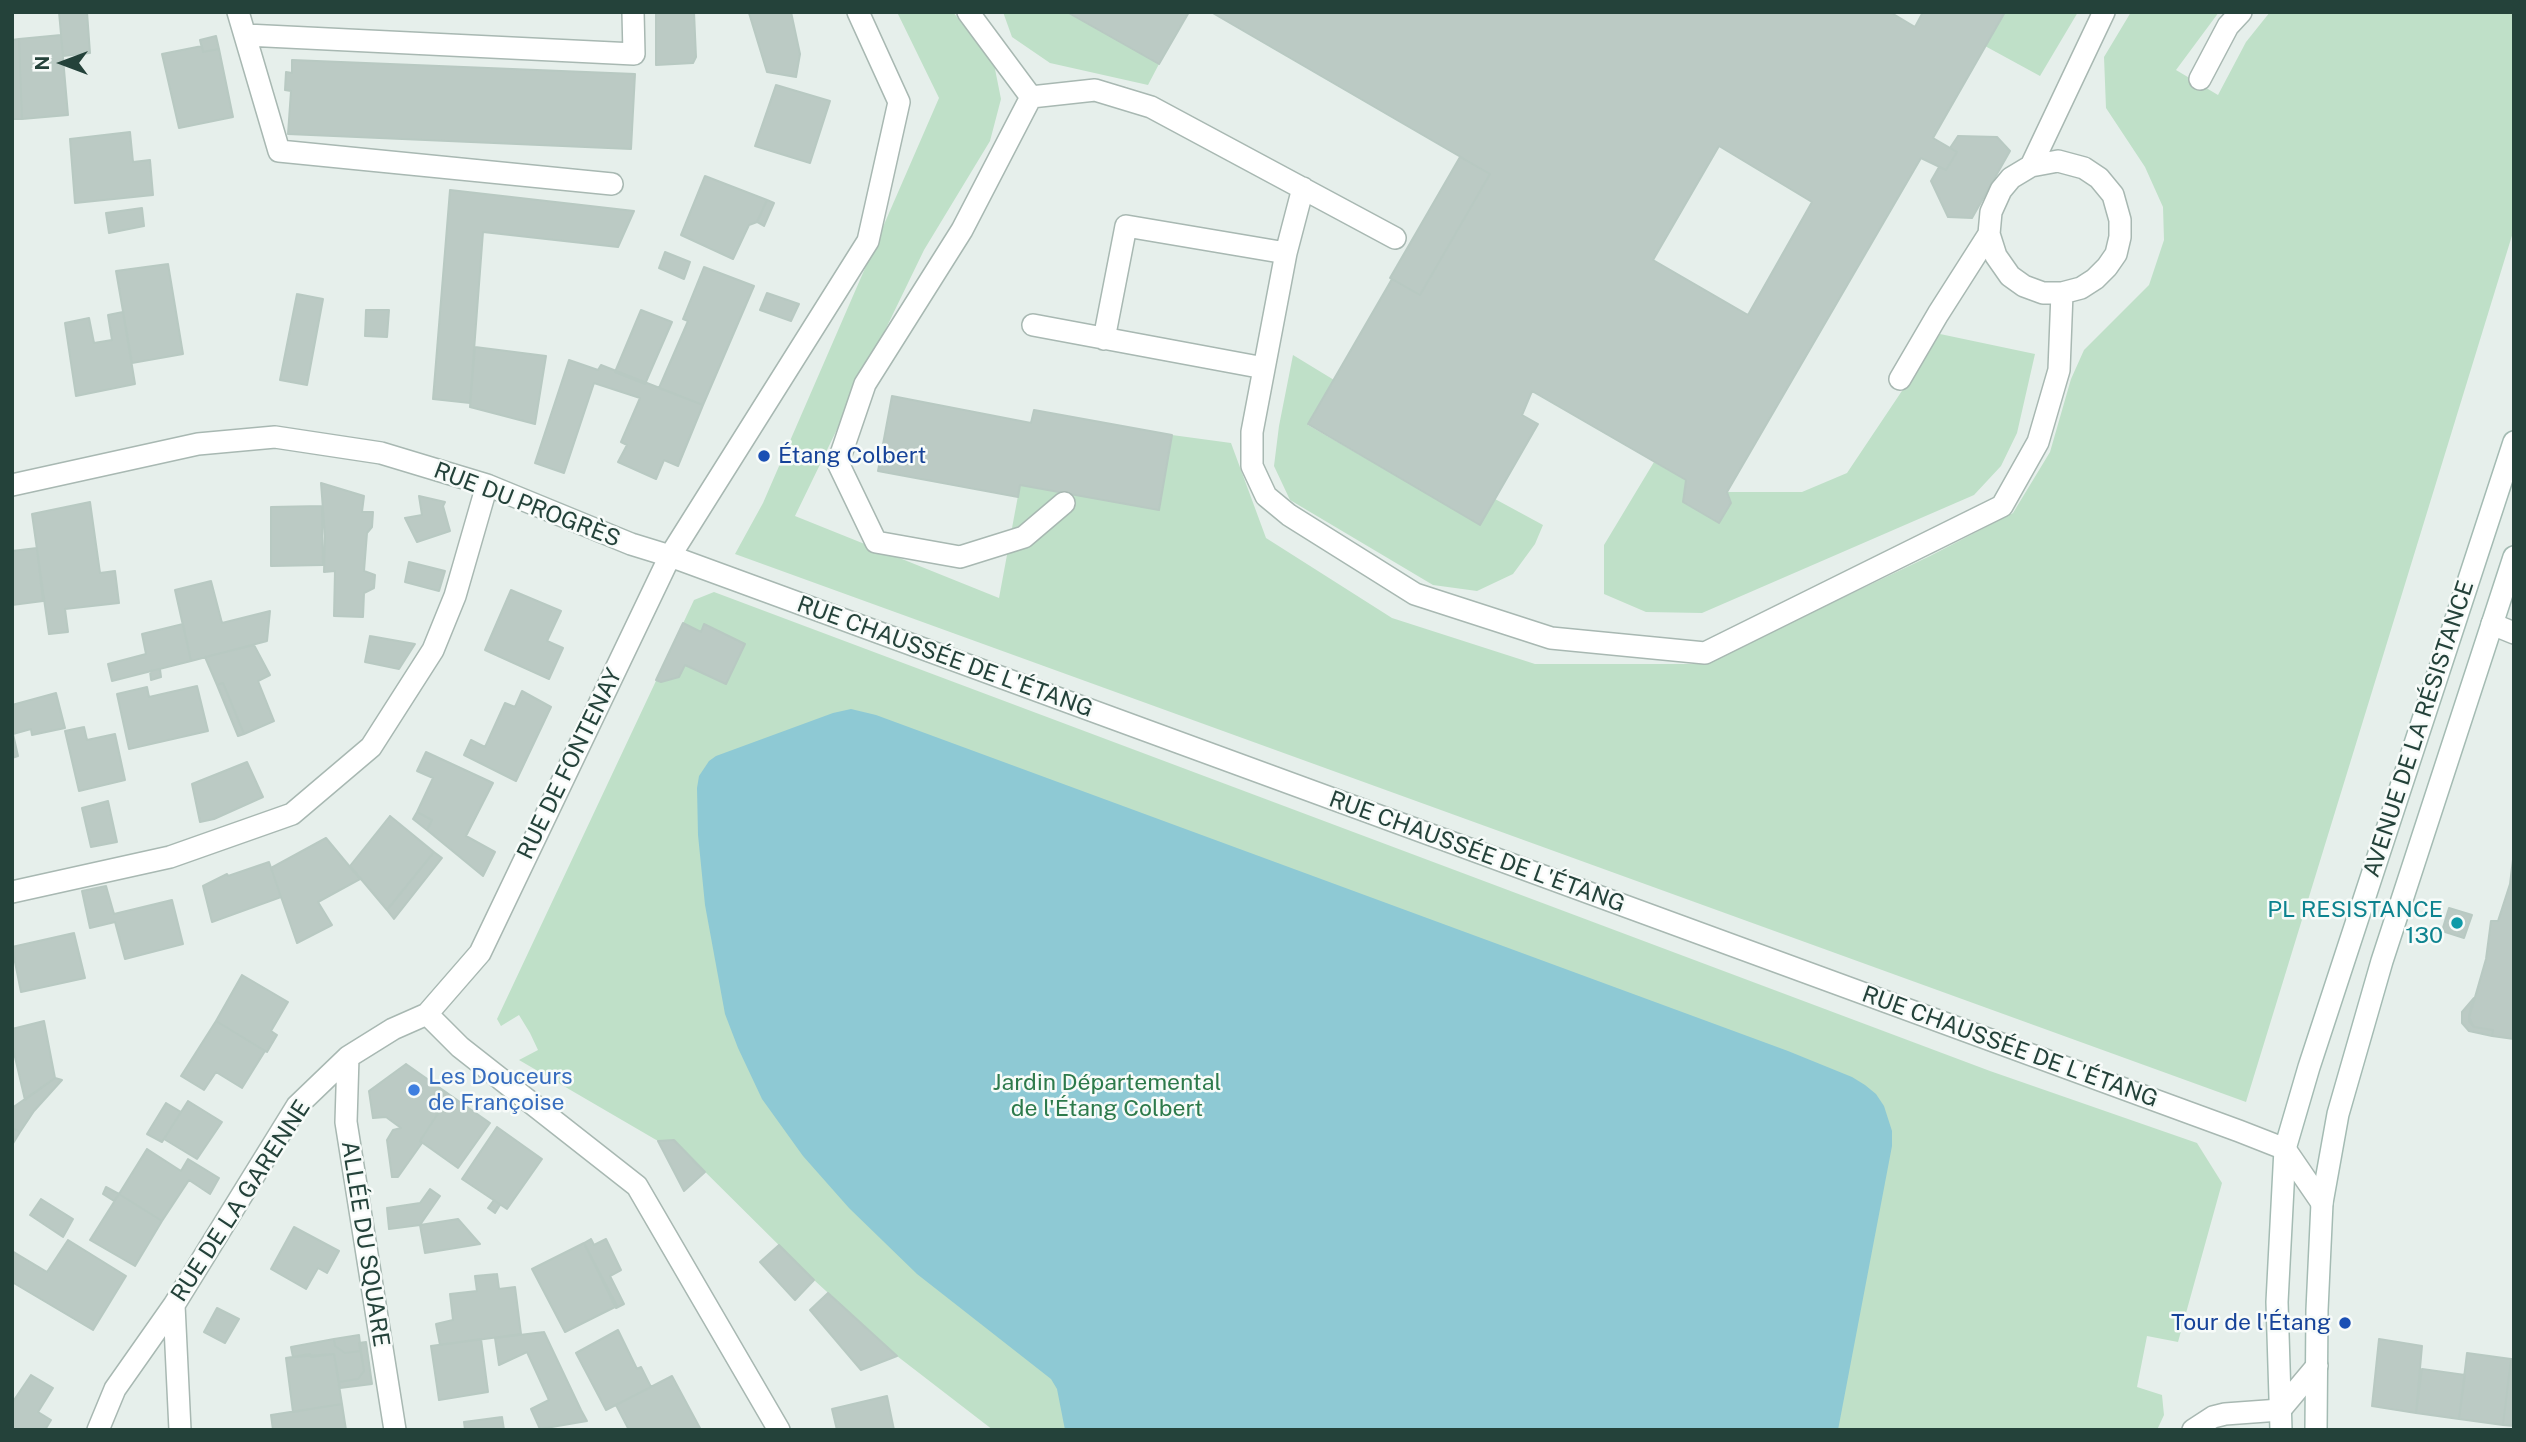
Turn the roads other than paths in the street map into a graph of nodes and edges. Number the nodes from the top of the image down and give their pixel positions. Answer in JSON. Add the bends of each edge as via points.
{"nodes":[{"id":1,"x":238,"y":12,"type":"edge"},
{"id":2,"x":633,"y":12,"type":"edge"},
{"id":3,"x":858,"y":12,"type":"edge"},
{"id":4,"x":968,"y":12,"type":"edge"},
{"id":5,"x":2105,"y":12,"type":"edge"},
{"id":6,"x":2241,"y":12,"type":"edge"},
{"id":7,"x":246,"y":35,"type":"junction"},
{"id":8,"x":2200,"y":79,"type":"dead end"},
{"id":9,"x":1031,"y":97,"type":"junction"},
{"id":10,"x":2031,"y":166,"type":"junction"},
{"id":11,"x":612,"y":184,"type":"dead end"},
{"id":12,"x":1303,"y":188,"type":"junction"},
{"id":13,"x":1989,"y":234,"type":"junction"},
{"id":14,"x":1395,"y":238,"type":"dead end"},
{"id":15,"x":1286,"y":253,"type":"junction"},
{"id":16,"x":2062,"y":293,"type":"junction"},
{"id":17,"x":1033,"y":325,"type":"dead end"},
{"id":18,"x":1104,"y":339,"type":"junction"},
{"id":19,"x":1264,"y":368,"type":"junction"},
{"id":20,"x":1900,"y":379,"type":"dead end"},
{"id":21,"x":2514,"y":442,"type":"edge"},
{"id":22,"x":12,"y":485,"type":"edge"},
{"id":23,"x":487,"y":485,"type":"junction"},
{"id":24,"x":1064,"y":503,"type":"dead end"},
{"id":25,"x":670,"y":556,"type":"junction"},
{"id":26,"x":2514,"y":557,"type":"edge"},
{"id":27,"x":2492,"y":624,"type":"junction"},
{"id":28,"x":2514,"y":633,"type":"edge"},
{"id":29,"x":12,"y":892,"type":"edge"},
{"id":30,"x":427,"y":1014,"type":"junction"},
{"id":31,"x":348,"y":1057,"type":"junction"},
{"id":32,"x":2285,"y":1149,"type":"junction"},
{"id":33,"x":2322,"y":1203,"type":"junction"},
{"id":34,"x":174,"y":1305,"type":"junction"},
{"id":35,"x":2317,"y":1366,"type":"junction"},
{"id":36,"x":2281,"y":1420,"type":"edge"},
{"id":37,"x":98,"y":1430,"type":"edge"},
{"id":38,"x":180,"y":1430,"type":"edge"},
{"id":39,"x":395,"y":1430,"type":"edge"},
{"id":40,"x":779,"y":1430,"type":"edge"},
{"id":41,"x":2193,"y":1430,"type":"edge"},
{"id":42,"x":2316,"y":1430,"type":"edge"}],
"edges":[{"from":1,"to":7,"type":"street"},
{"from":2,"to":7,"type":"street","via":[[634,54]]},
{"from":3,"to":25,"type":"street","name":"RUE DE FONTENAY","via":[[899,102],[868,241]]},
{"from":4,"to":9,"type":"street"},
{"from":5,"to":10,"type":"street"},
{"from":6,"to":8,"type":"street","via":[[2228,26]]},
{"from":7,"to":11,"type":"street","via":[[279,151]]},
{"from":9,"to":12,"type":"street","via":[[1095,90],[1151,107]]},
{"from":9,"to":24,"type":"street","via":[[962,230],[865,384],[838,463],[876,542],[924,551],[960,557],[1024,537]]},
{"from":10,"to":13,"type":"street","via":[[2001,190],[1991,212]]},
{"from":10,"to":16,"type":"street","via":[[2058,161],[2084,168],[2113,195],[2120,220],[2116,254],[2107,267],[2081,288]]},
{"from":12,"to":14,"type":"street"},
{"from":12,"to":15,"type":"street"},
{"from":13,"to":16,"type":"street","via":[[1996,256],[2010,276],[2043,293]]},
{"from":13,"to":20,"type":"street"},
{"from":15,"to":18,"type":"street","via":[[1126,226]]},
{"from":15,"to":19,"type":"street"},
{"from":16,"to":19,"type":"street","via":[[2059,370],[2038,442],[2002,506],[1705,653],[1552,638],[1415,594],[1289,515],[1266,496],[1252,467],[1252,432]]},
{"from":17,"to":18,"type":"street"},
{"from":18,"to":19,"type":"street"},
{"from":21,"to":32,"type":"street","name":"AVENUE DE LA RÉSISTANCE"},
{"from":22,"to":23,"type":"street","name":"RUE DU PROGRÈS","via":[[198,444],[275,438],[381,453]]},
{"from":23,"to":25,"type":"street","name":"RUE DU PROGRÈS"},
{"from":23,"to":29,"type":"street","via":[[456,596],[433,650],[371,747],[292,814],[170,857]]},
{"from":25,"to":30,"type":"street","name":"RUE DE FONTENAY","via":[[480,953]]},
{"from":25,"to":32,"type":"street","name":"RUE CHAUSSÉE DE L'ÉTANG"},
{"from":26,"to":27,"type":"street","name":"AVENUE DE LA RÉSISTANCE"},
{"from":27,"to":28,"type":"street"},
{"from":27,"to":33,"type":"street","name":"AVENUE DE LA RÉSISTANCE","via":[[2382,961],[2338,1114]]},
{"from":30,"to":31,"type":"street","name":"RUE DE LA GARENNE"},
{"from":30,"to":40,"type":"street","via":[[460,1047],[636,1186]]},
{"from":31,"to":34,"type":"street","name":"RUE DE LA GARENNE","via":[[297,1107]]},
{"from":31,"to":39,"type":"street","name":"ALLÉE DU SQUARE","via":[[346,1122]]},
{"from":32,"to":33,"type":"street"},
{"from":32,"to":36,"type":"street","name":"AVENUE DE LA RÉSISTANCE","via":[[2277,1302]]},
{"from":33,"to":35,"type":"street","name":"AVENUE DE LA RÉSISTANCE"},
{"from":34,"to":37,"type":"street","name":"RUE DE LA GARENNE","via":[[115,1389]]},
{"from":34,"to":38,"type":"street"},
{"from":35,"to":36,"type":"street"},
{"from":35,"to":42,"type":"street","name":"AVENUE DE LA RÉSISTANCE"},
{"from":36,"to":41,"type":"street","via":[[2225,1414]]}]}
